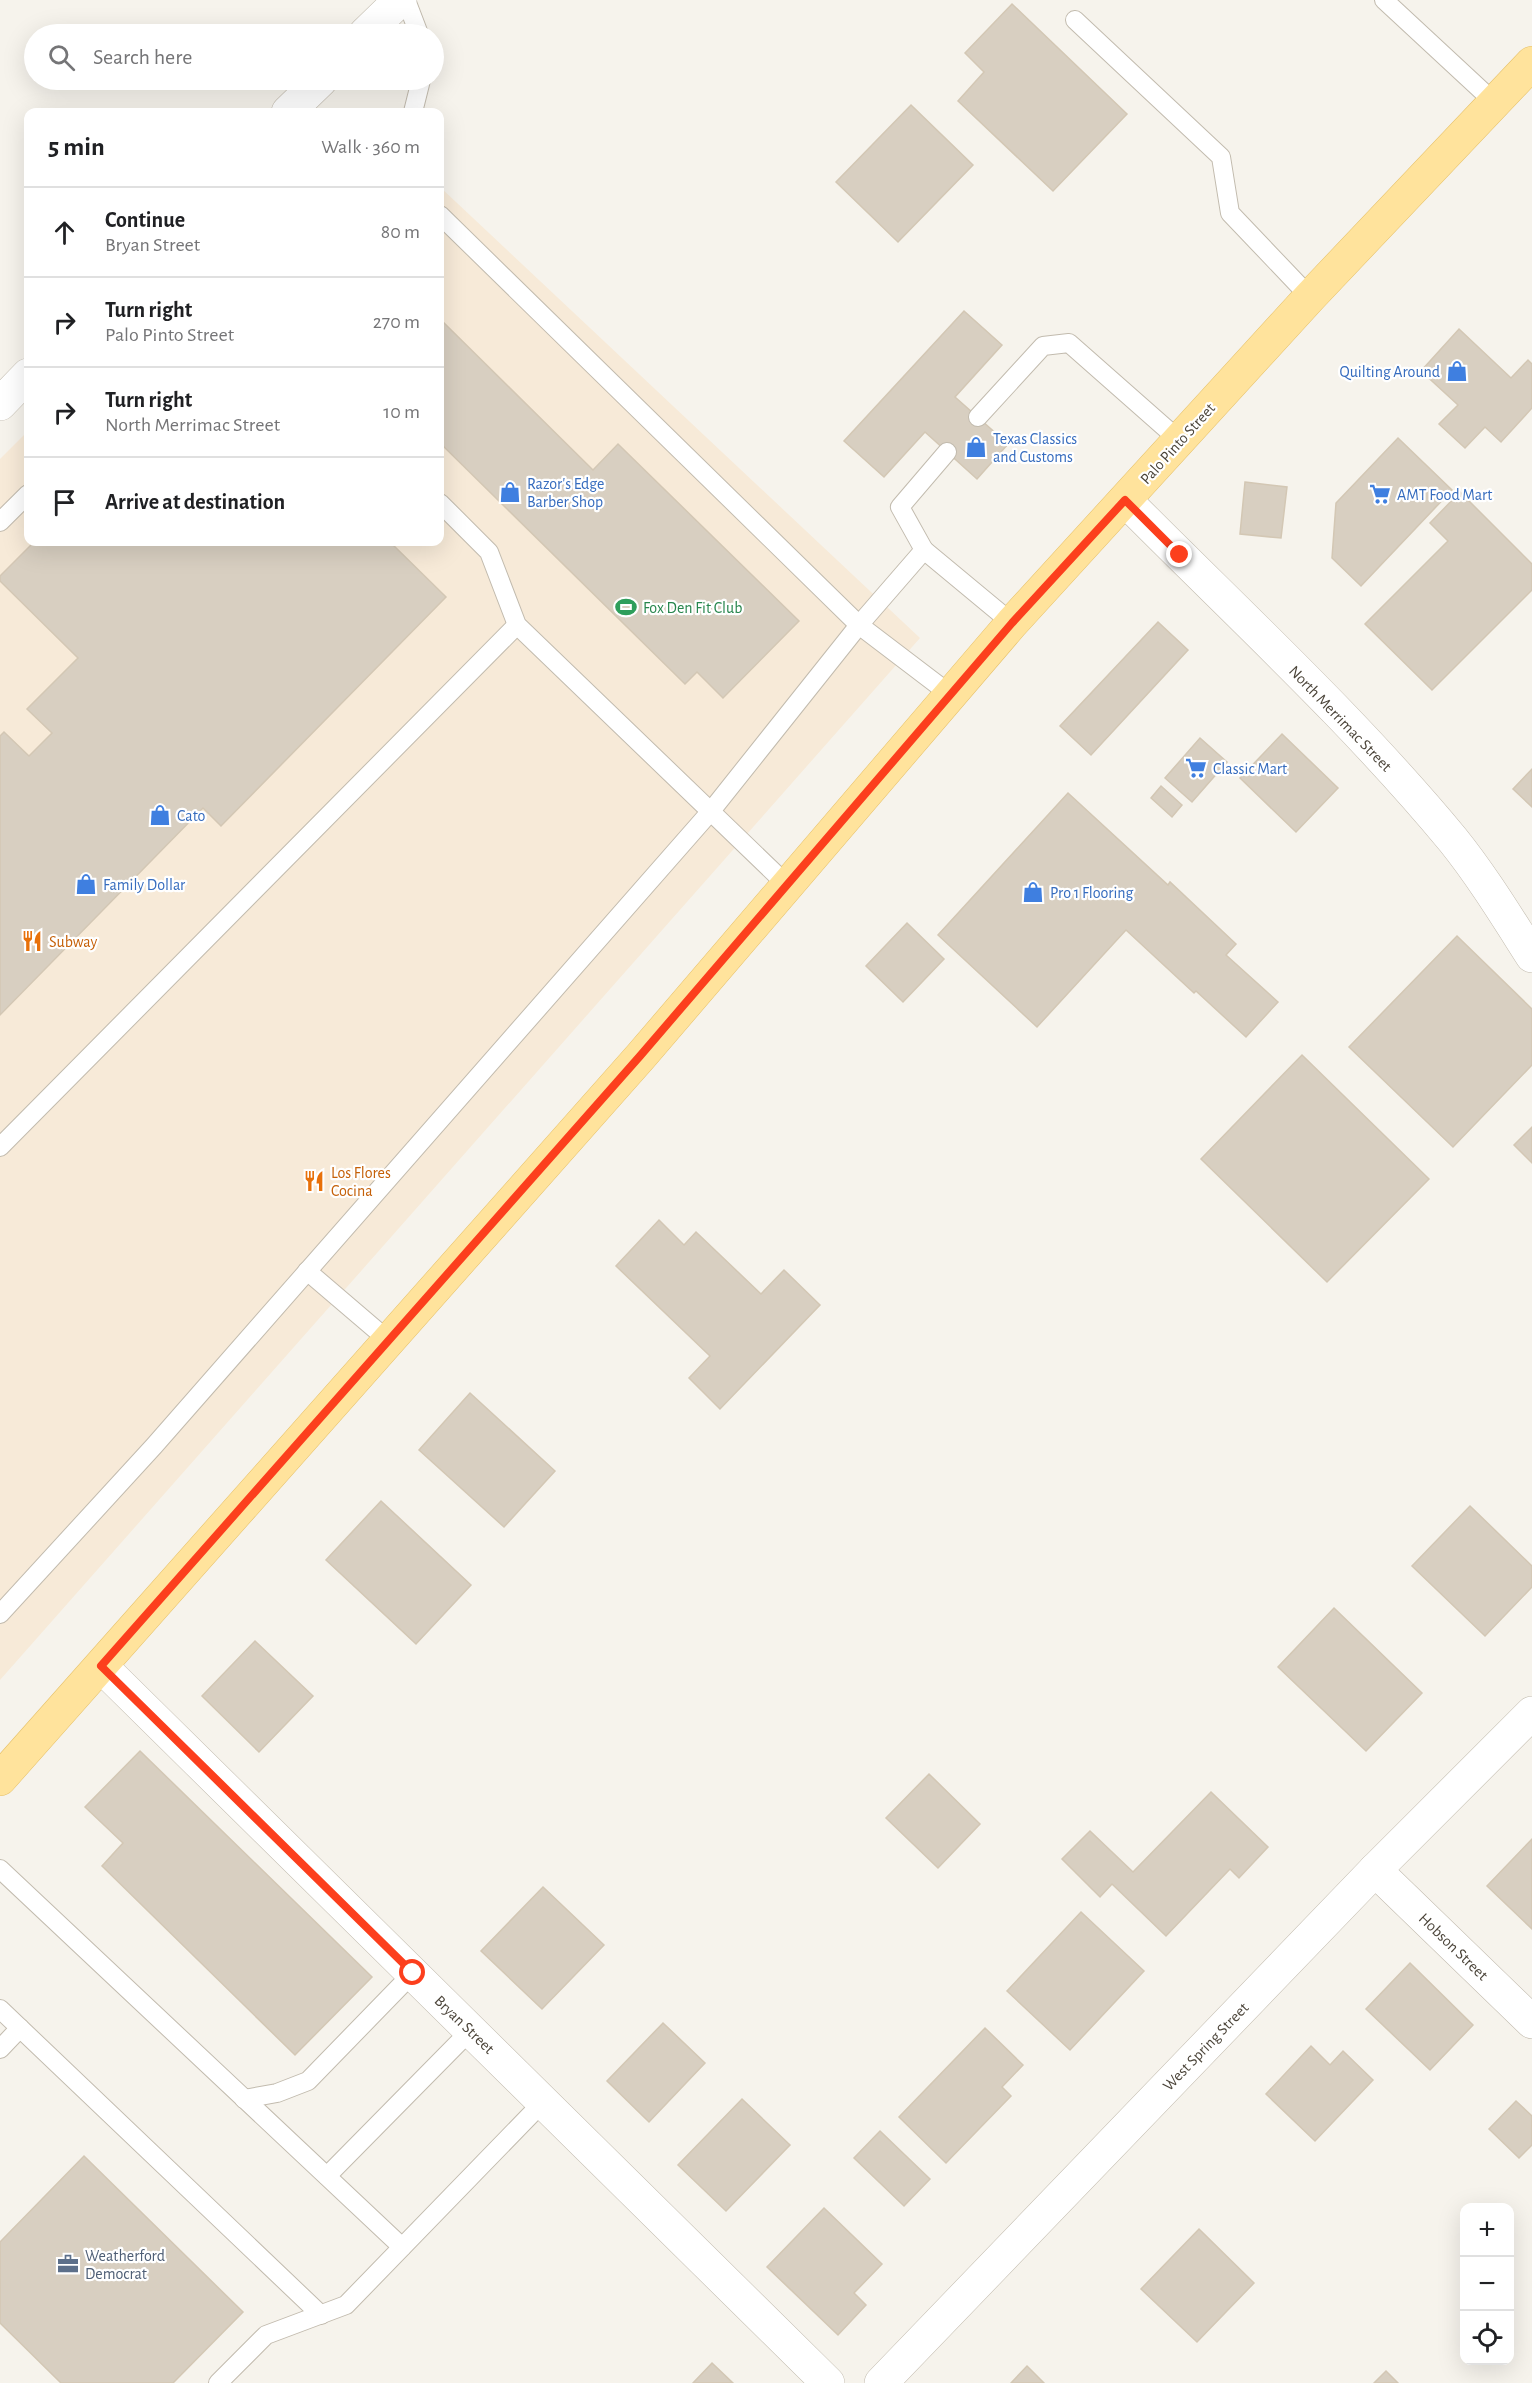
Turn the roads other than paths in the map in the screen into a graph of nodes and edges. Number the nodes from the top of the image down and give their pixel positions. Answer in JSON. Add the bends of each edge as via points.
{"nodes":[{"id":1,"x":400,"y":0,"type":"edge"},
{"id":2,"x":406,"y":0,"type":"edge"},
{"id":3,"x":1397,"y":4,"type":"edge"},
{"id":4,"x":1075,"y":20,"type":"dead end"},
{"id":5,"x":376,"y":24,"type":"edge"},
{"id":6,"x":415,"y":24,"type":"edge"},
{"id":7,"x":1532,"y":63,"type":"edge"},
{"id":8,"x":311,"y":90,"type":"edge"},
{"id":9,"x":418,"y":90,"type":"edge"},
{"id":10,"x":1494,"y":102,"type":"junction"},
{"id":11,"x":292,"y":108,"type":"edge"},
{"id":12,"x":414,"y":108,"type":"edge"},
{"id":13,"x":444,"y":219,"type":"edge"},
{"id":14,"x":1310,"y":297,"type":"junction"},
{"id":15,"x":24,"y":379,"type":"edge"},
{"id":16,"x":0,"y":404,"type":"edge"},
{"id":17,"x":978,"y":417,"type":"dead end"},
{"id":18,"x":1179,"y":440,"type":"junction"},
{"id":19,"x":947,"y":452,"type":"dead end"},
{"id":20,"x":24,"y":498,"type":"edge"},
{"id":21,"x":1125,"y":500,"type":"junction"},
{"id":22,"x":444,"y":507,"type":"edge"},
{"id":23,"x":0,"y":522,"type":"edge"},
{"id":24,"x":924,"y":550,"type":"junction"},
{"id":25,"x":1012,"y":623,"type":"junction"},
{"id":26,"x":517,"y":625,"type":"junction"},
{"id":27,"x":859,"y":625,"type":"junction"},
{"id":28,"x":951,"y":695,"type":"junction"},
{"id":29,"x":711,"y":811,"type":"junction"},
{"id":30,"x":787,"y":885,"type":"junction"},
{"id":31,"x":1532,"y":956,"type":"edge"},
{"id":32,"x":0,"y":1147,"type":"edge"},
{"id":33,"x":307,"y":1271,"type":"junction"},
{"id":34,"x":389,"y":1341,"type":"junction"},
{"id":35,"x":0,"y":1614,"type":"edge"},
{"id":36,"x":101,"y":1666,"type":"junction"},
{"id":37,"x":1532,"y":1713,"type":"edge"},
{"id":38,"x":2,"y":1774,"type":"edge"},
{"id":39,"x":0,"y":1869,"type":"edge"},
{"id":40,"x":1375,"y":1870,"type":"junction"},
{"id":41,"x":413,"y":1973,"type":"junction"},
{"id":42,"x":0,"y":2009,"type":"edge"},
{"id":43,"x":1532,"y":2022,"type":"edge"},
{"id":44,"x":20,"y":2028,"type":"junction"},
{"id":45,"x":471,"y":2030,"type":"junction"},
{"id":46,"x":0,"y":2049,"type":"edge"},
{"id":47,"x":244,"y":2099,"type":"junction"},
{"id":48,"x":543,"y":2102,"type":"junction"},
{"id":49,"x":327,"y":2176,"type":"junction"},
{"id":50,"x":402,"y":2247,"type":"junction"},
{"id":51,"x":321,"y":2315,"type":"junction"},
{"id":52,"x":218,"y":2383,"type":"edge"},
{"id":53,"x":828,"y":2383,"type":"edge"},
{"id":54,"x":881,"y":2383,"type":"edge"}],
"edges":[{"from":1,"to":5,"type":"street"},
{"from":2,"to":6,"type":"lane"},
{"from":3,"to":10,"type":"lane"},
{"from":4,"to":14,"type":"lane","via":[[1221,157],[1230,213]]},
{"from":7,"to":10,"type":"main road","name":"Palo Pinto Street"},
{"from":8,"to":11,"type":"street"},
{"from":9,"to":12,"type":"lane"},
{"from":10,"to":14,"type":"main road","name":"Palo Pinto Street"},
{"from":13,"to":27,"type":"lane"},
{"from":14,"to":18,"type":"main road","name":"Palo Pinto Street"},
{"from":15,"to":16,"type":"street"},
{"from":17,"to":18,"type":"lane","via":[[1043,346],[1069,343]]},
{"from":18,"to":21,"type":"main road","name":"Palo Pinto Street"},
{"from":19,"to":24,"type":"lane","via":[[900,507]]},
{"from":20,"to":23,"type":"lane"},
{"from":21,"to":25,"type":"main road","name":"Palo Pinto Street"},
{"from":21,"to":31,"type":"street","name":"North Merrimac Street","via":[[1405,785],[1464,855]]},
{"from":22,"to":26,"type":"lane","via":[[489,552]]},
{"from":24,"to":25,"type":"lane"},
{"from":24,"to":27,"type":"lane"},
{"from":25,"to":28,"type":"main road","name":"Palo Pinto Street"},
{"from":26,"to":29,"type":"lane"},
{"from":26,"to":32,"type":"lane"},
{"from":27,"to":28,"type":"lane"},
{"from":27,"to":29,"type":"lane"},
{"from":28,"to":30,"type":"main road","name":"Palo Pinto Street"},
{"from":29,"to":30,"type":"lane"},
{"from":29,"to":33,"type":"lane"},
{"from":30,"to":34,"type":"main road","name":"Palo Pinto Street"},
{"from":33,"to":34,"type":"lane"},
{"from":33,"to":35,"type":"lane"},
{"from":34,"to":36,"type":"main road","name":"Palo Pinto Street"},
{"from":36,"to":38,"type":"main road","name":"Palo Pinto Street"},
{"from":36,"to":41,"type":"street","name":"Bryan Street"},
{"from":37,"to":40,"type":"street","name":"West Spring Street"},
{"from":39,"to":47,"type":"lane"},
{"from":40,"to":43,"type":"street","name":"Hobson Street"},
{"from":40,"to":54,"type":"street","name":"West Spring Street"},
{"from":41,"to":45,"type":"street","name":"Bryan Street"},
{"from":41,"to":47,"type":"lane","via":[[308,2081],[277,2093]]},
{"from":42,"to":44,"type":"lane"},
{"from":44,"to":46,"type":"lane"},
{"from":44,"to":51,"type":"lane"},
{"from":45,"to":48,"type":"street","name":"Bryan Street"},
{"from":45,"to":49,"type":"lane"},
{"from":47,"to":49,"type":"lane"},
{"from":48,"to":50,"type":"lane"},
{"from":48,"to":53,"type":"street","name":"Bryan Street"},
{"from":49,"to":50,"type":"lane"},
{"from":50,"to":51,"type":"lane","via":[[346,2305]]},
{"from":51,"to":52,"type":"lane","via":[[266,2335]]}]}
